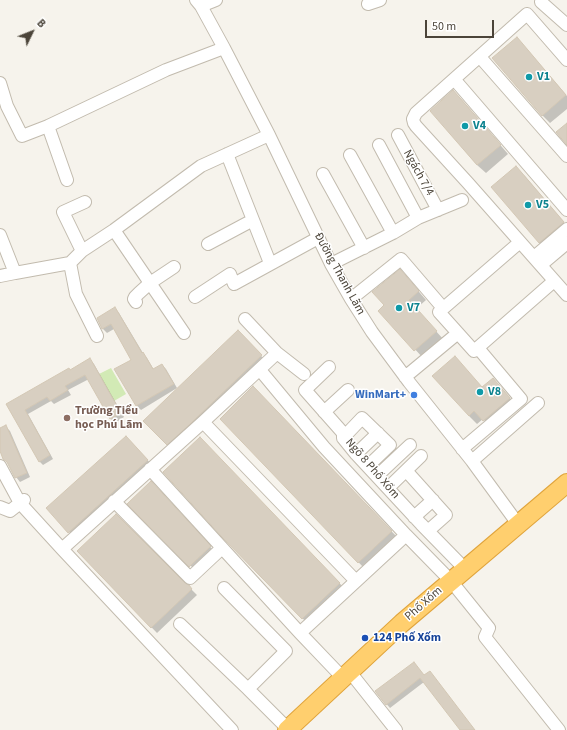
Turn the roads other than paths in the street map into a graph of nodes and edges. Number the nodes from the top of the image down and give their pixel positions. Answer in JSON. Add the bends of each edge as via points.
{"nodes":[{"id":1,"x":216,"y":0,"type":"edge"},
{"id":2,"x":380,"y":0,"type":"edge"},
{"id":3,"x":541,"y":2,"type":"dead end"},
{"id":4,"x":198,"y":3,"type":"edge"},
{"id":5,"x":368,"y":4,"type":"dead end"},
{"id":6,"x":564,"y":22,"type":"edge"},
{"id":7,"x":544,"y":33,"type":"junction"},
{"id":8,"x":224,"y":48,"type":"junction"},
{"id":9,"x":480,"y":57,"type":"junction"},
{"id":10,"x":567,"y":60,"type":"edge"},
{"id":11,"x":454,"y":79,"type":"junction"},
{"id":12,"x":0,"y":83,"type":"edge"},
{"id":13,"x":3,"y":106,"type":"edge"},
{"id":14,"x":48,"y":126,"type":"junction"},
{"id":15,"x":269,"y":135,"type":"junction"},
{"id":16,"x":398,"y":135,"type":"dead end"},
{"id":17,"x":379,"y":145,"type":"dead end"},
{"id":18,"x":227,"y":154,"type":"junction"},
{"id":19,"x":350,"y":155,"type":"dead end"},
{"id":20,"x":567,"y":156,"type":"edge"},
{"id":21,"x":323,"y":174,"type":"dead end"},
{"id":22,"x":67,"y":180,"type":"dead end"},
{"id":23,"x":462,"y":200,"type":"dead end"},
{"id":24,"x":85,"y":202,"type":"dead end"},
{"id":25,"x":438,"y":210,"type":"junction"},
{"id":26,"x":567,"y":210,"type":"edge"},
{"id":27,"x":418,"y":218,"type":"junction"},
{"id":28,"x":253,"y":220,"type":"junction"},
{"id":29,"x":567,"y":229,"type":"edge"},
{"id":30,"x":114,"y":230,"type":"junction"},
{"id":31,"x":392,"y":233,"type":"junction"},
{"id":32,"x":0,"y":235,"type":"edge"},
{"id":33,"x":318,"y":238,"type":"junction"},
{"id":34,"x":520,"y":242,"type":"junction"},
{"id":35,"x":567,"y":243,"type":"edge"},
{"id":36,"x":208,"y":244,"type":"dead end"},
{"id":37,"x":364,"y":248,"type":"junction"},
{"id":38,"x":82,"y":251,"type":"junction"},
{"id":39,"x":538,"y":261,"type":"junction"},
{"id":40,"x":70,"y":263,"type":"junction"},
{"id":41,"x":270,"y":263,"type":"junction"},
{"id":42,"x":330,"y":264,"type":"junction"},
{"id":43,"x":174,"y":267,"type":"dead end"},
{"id":44,"x":15,"y":273,"type":"junction"},
{"id":45,"x":0,"y":276,"type":"edge"},
{"id":46,"x":554,"y":281,"type":"junction"},
{"id":47,"x":150,"y":283,"type":"junction"},
{"id":48,"x":567,"y":295,"type":"edge"},
{"id":49,"x":195,"y":297,"type":"dead end"},
{"id":50,"x":351,"y":299,"type":"junction"},
{"id":51,"x":136,"y":302,"type":"dead end"},
{"id":52,"x":443,"y":308,"type":"junction"},
{"id":53,"x":245,"y":319,"type":"dead end"},
{"id":54,"x":184,"y":333,"type":"dead end"},
{"id":55,"x":458,"y":333,"type":"junction"},
{"id":56,"x":97,"y":336,"type":"dead end"},
{"id":57,"x":478,"y":348,"type":"junction"},
{"id":58,"x":277,"y":352,"type":"junction"},
{"id":59,"x":329,"y":367,"type":"dead end"},
{"id":60,"x":260,"y":370,"type":"junction"},
{"id":61,"x":304,"y":374,"type":"dead end"},
{"id":62,"x":405,"y":377,"type":"junction"},
{"id":63,"x":348,"y":390,"type":"dead end"},
{"id":64,"x":538,"y":403,"type":"dead end"},
{"id":65,"x":324,"y":412,"type":"junction"},
{"id":66,"x":203,"y":422,"type":"junction"},
{"id":67,"x":378,"y":433,"type":"junction"},
{"id":68,"x":343,"y":438,"type":"junction"},
{"id":69,"x":410,"y":444,"type":"dead end"},
{"id":70,"x":462,"y":449,"type":"junction"},
{"id":71,"x":356,"y":454,"type":"junction"},
{"id":72,"x":422,"y":456,"type":"dead end"},
{"id":73,"x":472,"y":461,"type":"junction"},
{"id":74,"x":0,"y":466,"type":"edge"},
{"id":75,"x":368,"y":466,"type":"junction"},
{"id":76,"x":150,"y":469,"type":"junction"},
{"id":77,"x":410,"y":475,"type":"dead end"},
{"id":78,"x":377,"y":476,"type":"junction"},
{"id":79,"x":388,"y":488,"type":"junction"},
{"id":80,"x":565,"y":489,"type":"edge"},
{"id":81,"x":433,"y":500,"type":"junction"},
{"id":82,"x":22,"y":501,"type":"junction"},
{"id":83,"x":114,"y":501,"type":"junction"},
{"id":84,"x":0,"y":507,"type":"edge"},
{"id":85,"x":414,"y":517,"type":"junction"},
{"id":86,"x":518,"y":524,"type":"junction"},
{"id":87,"x":428,"y":531,"type":"junction"},
{"id":88,"x":406,"y":535,"type":"junction"},
{"id":89,"x":222,"y":548,"type":"junction"},
{"id":90,"x":62,"y":549,"type":"junction"},
{"id":91,"x":465,"y":569,"type":"junction"},
{"id":92,"x":356,"y":581,"type":"junction"},
{"id":93,"x":451,"y":581,"type":"junction"},
{"id":94,"x":224,"y":588,"type":"dead end"},
{"id":95,"x":180,"y":624,"type":"dead end"},
{"id":96,"x":300,"y":633,"type":"junction"},
{"id":97,"x":347,"y":675,"type":"junction"},
{"id":98,"x":248,"y":689,"type":"junction"},
{"id":99,"x":288,"y":729,"type":"edge"},
{"id":100,"x":232,"y":730,"type":"edge"},
{"id":101,"x":396,"y":730,"type":"edge"},
{"id":102,"x":559,"y":730,"type":"edge"}],
"edges":[{"from":1,"to":4,"type":"street"},
{"from":2,"to":5,"type":"street"},
{"from":3,"to":6,"type":"street"},
{"from":4,"to":8,"type":"street","name":"Đường Thanh Lãm"},
{"from":6,"to":7,"type":"street"},
{"from":7,"to":9,"type":"street","via":[[527,14]]},
{"from":7,"to":10,"type":"street"},
{"from":8,"to":14,"type":"street","via":[[166,70]]},
{"from":8,"to":15,"type":"street","name":"Đường Thanh Lãm"},
{"from":9,"to":11,"type":"street"},
{"from":9,"to":20,"type":"street"},
{"from":11,"to":26,"type":"street"},
{"from":11,"to":34,"type":"street","via":[[416,113],[414,122]]},
{"from":12,"to":13,"type":"street"},
{"from":13,"to":14,"type":"street","via":[[22,136]]},
{"from":14,"to":22,"type":"street"},
{"from":15,"to":18,"type":"street"},
{"from":15,"to":33,"type":"street","name":"Đường Thanh Lãm"},
{"from":16,"to":25,"type":"street","name":"Ngách 7/4"},
{"from":17,"to":27,"type":"street"},
{"from":18,"to":28,"type":"street"},
{"from":18,"to":30,"type":"street","via":[[201,166]]},
{"from":19,"to":31,"type":"street"},
{"from":21,"to":37,"type":"street"},
{"from":23,"to":25,"type":"street"},
{"from":24,"to":38,"type":"street","via":[[63,212]]},
{"from":25,"to":27,"type":"street"},
{"from":27,"to":31,"type":"street"},
{"from":28,"to":36,"type":"street"},
{"from":28,"to":41,"type":"street"},
{"from":29,"to":39,"type":"street"},
{"from":30,"to":38,"type":"street"},
{"from":30,"to":47,"type":"street"},
{"from":31,"to":37,"type":"street"},
{"from":32,"to":44,"type":"street"},
{"from":33,"to":41,"type":"street"},
{"from":33,"to":42,"type":"street","name":"Đường Thanh Lãm"},
{"from":34,"to":39,"type":"street"},
{"from":34,"to":52,"type":"street"},
{"from":35,"to":39,"type":"street"},
{"from":37,"to":42,"type":"street"},
{"from":38,"to":40,"type":"street"},
{"from":39,"to":46,"type":"street"},
{"from":40,"to":44,"type":"street"},
{"from":40,"to":56,"type":"street","via":[[76,294]]},
{"from":41,"to":49,"type":"street","via":[[234,284],[230,274]]},
{"from":42,"to":50,"type":"street","name":"Đường Thanh Lãm"},
{"from":43,"to":47,"type":"street"},
{"from":44,"to":45,"type":"street"},
{"from":46,"to":48,"type":"street"},
{"from":46,"to":57,"type":"street"},
{"from":47,"to":51,"type":"street","via":[[134,297]]},
{"from":47,"to":54,"type":"street"},
{"from":50,"to":52,"type":"street","via":[[401,259]]},
{"from":50,"to":62,"type":"street","name":"Đường Thanh Lãm"},
{"from":52,"to":55,"type":"street","via":[[439,312]]},
{"from":53,"to":58,"type":"street"},
{"from":55,"to":57,"type":"street","via":[[474,351]]},
{"from":55,"to":62,"type":"street"},
{"from":57,"to":70,"type":"street","via":[[521,399]]},
{"from":58,"to":60,"type":"street"},
{"from":58,"to":61,"type":"street"},
{"from":59,"to":65,"type":"street","name":"Ngõ 8 Phố Xốm","via":[[305,390]]},
{"from":60,"to":66,"type":"street"},
{"from":60,"to":88,"type":"street","via":[[324,447]]},
{"from":62,"to":70,"type":"street","name":"Đường Thanh Lãm"},
{"from":63,"to":65,"type":"street"},
{"from":64,"to":73,"type":"street"},
{"from":65,"to":68,"type":"street","name":"Ngõ 8 Phố Xốm","via":[[343,433]]},
{"from":66,"to":76,"type":"street"},
{"from":66,"to":92,"type":"street"},
{"from":67,"to":68,"type":"street","via":[[362,418]]},
{"from":67,"to":71,"type":"street"},
{"from":67,"to":75,"type":"street","via":[[390,445]]},
{"from":68,"to":71,"type":"street","name":"Ngõ 8 Phố Xốm"},
{"from":69,"to":78,"type":"street"},
{"from":70,"to":73,"type":"street","name":"Đường Thanh Lãm"},
{"from":71,"to":75,"type":"street","name":"Ngõ 8 Phố Xốm"},
{"from":72,"to":79,"type":"street"},
{"from":73,"to":86,"type":"street","name":"Đường Thanh Lãm"},
{"from":74,"to":82,"type":"street"},
{"from":75,"to":78,"type":"street","name":"Ngõ 8 Phố Xốm"},
{"from":76,"to":83,"type":"street"},
{"from":76,"to":89,"type":"street"},
{"from":77,"to":81,"type":"street"},
{"from":78,"to":79,"type":"street","name":"Ngõ 8 Phố Xốm"},
{"from":79,"to":85,"type":"street","name":"Ngõ 8 Phố Xốm"},
{"from":80,"to":86,"type":"highway","name":"Phố Xốm"},
{"from":81,"to":85,"type":"street"},
{"from":81,"to":87,"type":"street","via":[[446,514]]},
{"from":82,"to":84,"type":"street","via":[[10,511]]},
{"from":82,"to":90,"type":"street"},
{"from":83,"to":89,"type":"street","via":[[190,578]]},
{"from":83,"to":90,"type":"street"},
{"from":85,"to":87,"type":"street","name":"Ngõ 8 Phố Xốm"},
{"from":86,"to":91,"type":"highway","name":"Phố Xốm"},
{"from":87,"to":91,"type":"street","name":"Ngõ 8 Phố Xốm"},
{"from":88,"to":92,"type":"street"},
{"from":88,"to":93,"type":"street"},
{"from":89,"to":96,"type":"street"},
{"from":90,"to":100,"type":"street"},
{"from":91,"to":93,"type":"highway","name":"Phố Xốm"},
{"from":92,"to":96,"type":"street"},
{"from":93,"to":97,"type":"highway","name":"Phố Xốm"},
{"from":93,"to":102,"type":"street","via":[[489,628],[486,637]]},
{"from":94,"to":98,"type":"street","via":[[286,651]]},
{"from":95,"to":98,"type":"street"},
{"from":96,"to":97,"type":"street"},
{"from":97,"to":99,"type":"highway","name":"Phố Xốm"},
{"from":97,"to":101,"type":"street"},
{"from":98,"to":99,"type":"street"}]}
